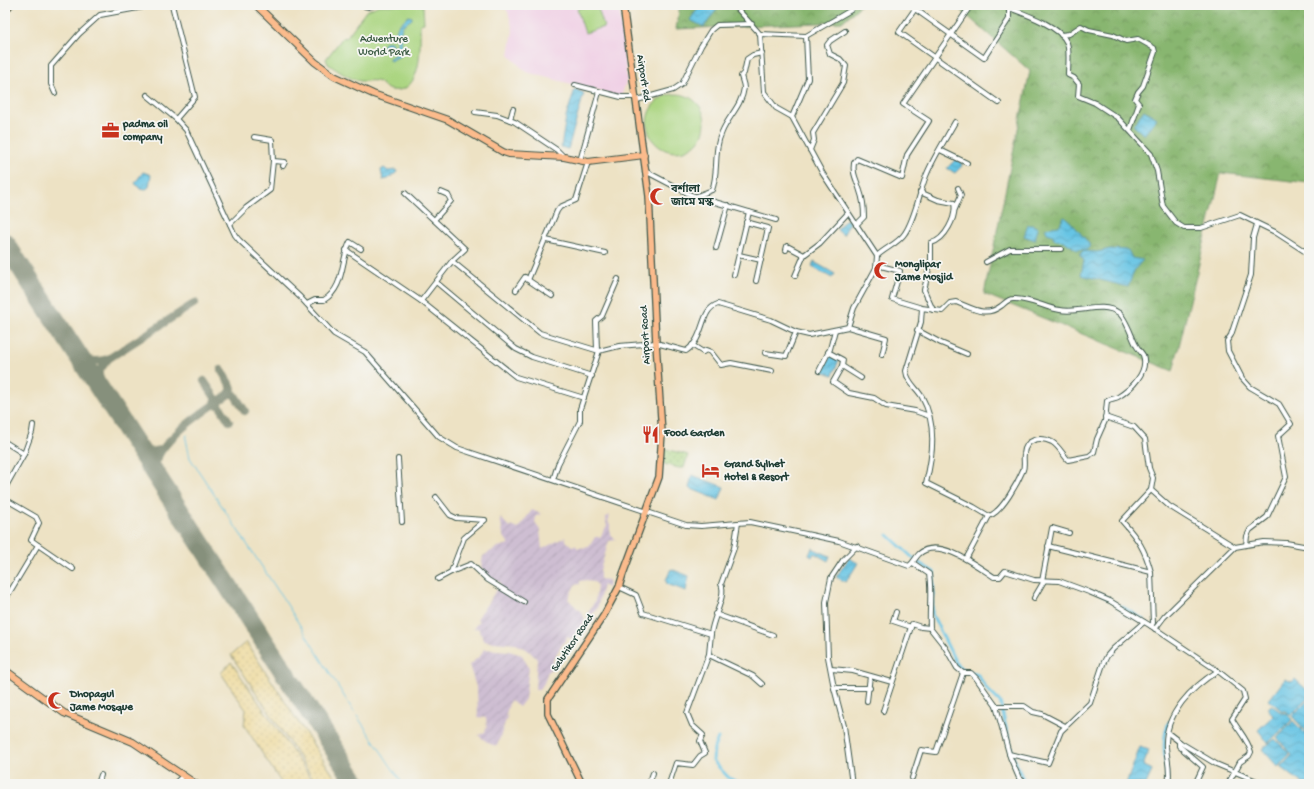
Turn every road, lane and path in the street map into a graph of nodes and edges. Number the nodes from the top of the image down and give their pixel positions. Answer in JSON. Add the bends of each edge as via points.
{"nodes":[{"id":1,"x":10,"y":5,"type":"edge"},
{"id":2,"x":154,"y":5,"type":"edge"},
{"id":3,"x":172,"y":5,"type":"edge"},
{"id":4,"x":256,"y":5,"type":"edge"},
{"id":5,"x":360,"y":5,"type":"edge"},
{"id":6,"x":375,"y":5,"type":"edge"},
{"id":7,"x":623,"y":5,"type":"edge"},
{"id":8,"x":734,"y":5,"type":"edge"},
{"id":9,"x":971,"y":5,"type":"edge"},
{"id":10,"x":1002,"y":5,"type":"edge"},
{"id":11,"x":1009,"y":6,"type":"edge"},
{"id":12,"x":851,"y":10,"type":"dead end"},
{"id":13,"x":5,"y":11,"type":"edge"},
{"id":14,"x":752,"y":24,"type":"junction"},
{"id":15,"x":845,"y":31,"type":"dead end"},
{"id":16,"x":760,"y":34,"type":"junction"},
{"id":17,"x":950,"y":35,"type":"junction"},
{"id":18,"x":806,"y":36,"type":"junction"},
{"id":19,"x":1061,"y":36,"type":"junction"},
{"id":20,"x":762,"y":53,"type":"junction"},
{"id":21,"x":935,"y":57,"type":"junction"},
{"id":22,"x":575,"y":85,"type":"dead end"},
{"id":23,"x":598,"y":92,"type":"junction"},
{"id":24,"x":55,"y":93,"type":"dead end"},
{"id":25,"x":146,"y":95,"type":"dead end"},
{"id":26,"x":637,"y":99,"type":"junction"},
{"id":27,"x":999,"y":103,"type":"dead end"},
{"id":28,"x":513,"y":109,"type":"dead end"},
{"id":29,"x":475,"y":112,"type":"dead end"},
{"id":30,"x":792,"y":117,"type":"junction"},
{"id":31,"x":176,"y":119,"type":"junction"},
{"id":32,"x":510,"y":120,"type":"junction"},
{"id":33,"x":955,"y":122,"type":"dead end"},
{"id":34,"x":1130,"y":130,"type":"junction"},
{"id":35,"x":254,"y":137,"type":"dead end"},
{"id":36,"x":810,"y":150,"type":"junction"},
{"id":37,"x":940,"y":150,"type":"junction"},
{"id":38,"x":644,"y":155,"type":"junction"},
{"id":39,"x":564,"y":157,"type":"junction"},
{"id":40,"x":274,"y":161,"type":"junction"},
{"id":41,"x":580,"y":161,"type":"junction"},
{"id":42,"x":588,"y":162,"type":"junction"},
{"id":43,"x":967,"y":163,"type":"dead end"},
{"id":44,"x":283,"y":166,"type":"dead end"},
{"id":45,"x":644,"y":170,"type":"junction"},
{"id":46,"x":958,"y":188,"type":"dead end"},
{"id":47,"x":442,"y":192,"type":"dead end"},
{"id":48,"x":920,"y":192,"type":"junction"},
{"id":49,"x":405,"y":193,"type":"dead end"},
{"id":50,"x":697,"y":196,"type":"junction"},
{"id":51,"x":728,"y":205,"type":"junction"},
{"id":52,"x":955,"y":209,"type":"junction"},
{"id":53,"x":749,"y":212,"type":"junction"},
{"id":54,"x":848,"y":213,"type":"junction"},
{"id":55,"x":434,"y":220,"type":"junction"},
{"id":56,"x":776,"y":220,"type":"dead end"},
{"id":57,"x":746,"y":222,"type":"junction"},
{"id":58,"x":230,"y":224,"type":"junction"},
{"id":59,"x":1257,"y":224,"type":"junction"},
{"id":60,"x":856,"y":225,"type":"junction"},
{"id":61,"x":546,"y":240,"type":"junction"},
{"id":62,"x":361,"y":248,"type":"dead end"},
{"id":63,"x":716,"y":248,"type":"dead end"},
{"id":64,"x":1061,"y":249,"type":"dead end"},
{"id":65,"x":346,"y":250,"type":"junction"},
{"id":66,"x":786,"y":250,"type":"dead end"},
{"id":67,"x":606,"y":252,"type":"dead end"},
{"id":68,"x":1309,"y":254,"type":"edge"},
{"id":69,"x":739,"y":255,"type":"junction"},
{"id":70,"x":804,"y":255,"type":"junction"},
{"id":71,"x":877,"y":256,"type":"junction"},
{"id":72,"x":761,"y":260,"type":"junction"},
{"id":73,"x":452,"y":261,"type":"junction"},
{"id":74,"x":986,"y":262,"type":"dead end"},
{"id":75,"x":876,"y":265,"type":"junction"},
{"id":76,"x":734,"y":275,"type":"dead end"},
{"id":77,"x":795,"y":276,"type":"dead end"},
{"id":78,"x":618,"y":279,"type":"dead end"},
{"id":79,"x":528,"y":280,"type":"junction"},
{"id":80,"x":756,"y":281,"type":"dead end"},
{"id":81,"x":436,"y":282,"type":"junction"},
{"id":82,"x":516,"y":290,"type":"dead end"},
{"id":83,"x":552,"y":296,"type":"dead end"},
{"id":84,"x":421,"y":301,"type":"junction"},
{"id":85,"x":307,"y":304,"type":"junction"},
{"id":86,"x":922,"y":308,"type":"junction"},
{"id":87,"x":933,"y":310,"type":"junction"},
{"id":88,"x":848,"y":327,"type":"junction"},
{"id":89,"x":834,"y":330,"type":"junction"},
{"id":90,"x":918,"y":330,"type":"junction"},
{"id":91,"x":796,"y":332,"type":"junction"},
{"id":92,"x":656,"y":343,"type":"junction"},
{"id":93,"x":692,"y":346,"type":"junction"},
{"id":94,"x":598,"y":350,"type":"junction"},
{"id":95,"x":828,"y":352,"type":"junction"},
{"id":96,"x":765,"y":353,"type":"dead end"},
{"id":97,"x":967,"y":354,"type":"dead end"},
{"id":98,"x":882,"y":356,"type":"dead end"},
{"id":99,"x":842,"y":366,"type":"junction"},
{"id":100,"x":772,"y":371,"type":"dead end"},
{"id":101,"x":819,"y":371,"type":"dead end"},
{"id":102,"x":592,"y":376,"type":"junction"},
{"id":103,"x":861,"y":378,"type":"dead end"},
{"id":104,"x":584,"y":398,"type":"junction"},
{"id":105,"x":929,"y":416,"type":"junction"},
{"id":106,"x":1105,"y":417,"type":"junction"},
{"id":107,"x":33,"y":425,"type":"dead end"},
{"id":108,"x":5,"y":442,"type":"edge"},
{"id":109,"x":24,"y":454,"type":"junction"},
{"id":110,"x":398,"y":459,"type":"dead end"},
{"id":111,"x":553,"y":480,"type":"junction"},
{"id":112,"x":5,"y":488,"type":"edge"},
{"id":113,"x":1151,"y":490,"type":"junction"},
{"id":114,"x":436,"y":497,"type":"dead end"},
{"id":115,"x":5,"y":499,"type":"edge"},
{"id":116,"x":648,"y":511,"type":"junction"},
{"id":117,"x":989,"y":516,"type":"junction"},
{"id":118,"x":402,"y":522,"type":"dead end"},
{"id":119,"x":738,"y":524,"type":"junction"},
{"id":120,"x":1069,"y":533,"type":"dead end"},
{"id":121,"x":38,"y":545,"type":"junction"},
{"id":122,"x":1246,"y":545,"type":"junction"},
{"id":123,"x":857,"y":546,"type":"junction"},
{"id":124,"x":1048,"y":546,"type":"junction"},
{"id":125,"x":1235,"y":547,"type":"junction"},
{"id":126,"x":1309,"y":547,"type":"edge"},
{"id":127,"x":966,"y":559,"type":"junction"},
{"id":128,"x":913,"y":563,"type":"junction"},
{"id":129,"x":74,"y":569,"type":"dead end"},
{"id":130,"x":451,"y":572,"type":"junction"},
{"id":131,"x":1150,"y":572,"type":"junction"},
{"id":132,"x":438,"y":580,"type":"dead end"},
{"id":133,"x":1043,"y":581,"type":"junction"},
{"id":134,"x":619,"y":587,"type":"junction"},
{"id":135,"x":1034,"y":598,"type":"dead end"},
{"id":136,"x":5,"y":600,"type":"edge"},
{"id":137,"x":524,"y":602,"type":"dead end"},
{"id":138,"x":896,"y":612,"type":"dead end"},
{"id":139,"x":715,"y":614,"type":"junction"},
{"id":140,"x":1144,"y":622,"type":"junction"},
{"id":141,"x":911,"y":627,"type":"junction"},
{"id":142,"x":1153,"y":627,"type":"junction"},
{"id":143,"x":930,"y":628,"type":"junction"},
{"id":144,"x":712,"y":634,"type":"junction"},
{"id":145,"x":773,"y":635,"type":"dead end"},
{"id":146,"x":709,"y":655,"type":"junction"},
{"id":147,"x":831,"y":669,"type":"junction"},
{"id":148,"x":5,"y":670,"type":"edge"},
{"id":149,"x":1218,"y":671,"type":"junction"},
{"id":150,"x":963,"y":672,"type":"junction"},
{"id":151,"x":870,"y":676,"type":"junction"},
{"id":152,"x":892,"y":682,"type":"junction"},
{"id":153,"x":762,"y":684,"type":"dead end"},
{"id":154,"x":834,"y":688,"type":"junction"},
{"id":155,"x":870,"y":688,"type":"junction"},
{"id":156,"x":867,"y":702,"type":"dead end"},
{"id":157,"x":998,"y":706,"type":"junction"},
{"id":158,"x":883,"y":711,"type":"dead end"},
{"id":159,"x":1065,"y":726,"type":"junction"},
{"id":160,"x":1168,"y":733,"type":"junction"},
{"id":161,"x":1179,"y":742,"type":"junction"},
{"id":162,"x":1011,"y":755,"type":"junction"},
{"id":163,"x":1235,"y":772,"type":"junction"},
{"id":164,"x":653,"y":774,"type":"dead end"},
{"id":165,"x":101,"y":775,"type":"dead end"},
{"id":166,"x":184,"y":775,"type":"junction"},
{"id":167,"x":912,"y":778,"type":"dead end"},
{"id":168,"x":852,"y":783,"type":"edge"},
{"id":169,"x":98,"y":784,"type":"edge"},
{"id":170,"x":174,"y":784,"type":"edge"},
{"id":171,"x":196,"y":784,"type":"edge"},
{"id":172,"x":582,"y":784,"type":"edge"},
{"id":173,"x":649,"y":784,"type":"edge"},
{"id":174,"x":669,"y":784,"type":"edge"},
{"id":175,"x":860,"y":784,"type":"edge"},
{"id":176,"x":1027,"y":784,"type":"edge"},
{"id":177,"x":1168,"y":784,"type":"edge"},
{"id":178,"x":1195,"y":784,"type":"edge"},
{"id":179,"x":1228,"y":784,"type":"edge"},
{"id":180,"x":1262,"y":784,"type":"edge"}],
"edges":[{"from":1,"to":13,"type":"highway"},
{"from":2,"to":24,"type":"street","via":[[96,17],[50,68]]},
{"from":3,"to":31,"type":"street","via":[[195,97]]},
{"from":4,"to":39,"type":"highway","via":[[315,62],[340,80],[448,120],[509,154]]},
{"from":5,"to":6,"type":"street"},
{"from":7,"to":26,"type":"main road","name":"Airport Rd","via":[[625,33]]},
{"from":8,"to":14,"type":"street"},
{"from":9,"to":17,"type":"street"},
{"from":10,"to":11,"type":"street"},
{"from":11,"to":17,"type":"street","via":[[1008,19],[984,58]]},
{"from":11,"to":19,"type":"street","via":[[1044,22]]},
{"from":12,"to":18,"type":"street"},
{"from":14,"to":16,"type":"street"},
{"from":14,"to":26,"type":"street","via":[[717,25],[701,46],[682,84],[673,90]]},
{"from":15,"to":36,"type":"street","via":[[827,46],[830,54],[846,66],[843,83],[813,133],[814,140]]},
{"from":16,"to":18,"type":"street"},
{"from":16,"to":20,"type":"street"},
{"from":17,"to":21,"type":"street"},
{"from":17,"to":21,"type":"street","via":[[915,9],[899,32]]},
{"from":18,"to":30,"type":"street","via":[[808,79]]},
{"from":19,"to":34,"type":"street","via":[[1067,43],[1068,74],[1079,84],[1078,96],[1095,103],[1118,118]]},
{"from":19,"to":34,"type":"street","via":[[1081,26],[1126,41],[1138,39],[1154,48],[1155,52],[1143,86],[1135,99],[1139,104]]},
{"from":20,"to":30,"type":"street","via":[[764,92],[776,108]]},
{"from":20,"to":50,"type":"street","via":[[747,59],[741,76],[744,86],[742,97],[721,132],[712,190]]},
{"from":21,"to":27,"type":"street"},
{"from":21,"to":60,"type":"street","via":[[903,104],[929,120],[907,155],[902,178],[857,159],[854,163],[854,179],[860,189],[864,217]]},
{"from":22,"to":23,"type":"street"},
{"from":23,"to":26,"type":"street"},
{"from":23,"to":41,"type":"street"},
{"from":25,"to":31,"type":"street"},
{"from":26,"to":38,"type":"main road","name":"Airport Rd"},
{"from":28,"to":32,"type":"street"},
{"from":29,"to":32,"type":"street"},
{"from":30,"to":36,"type":"street"},
{"from":31,"to":58,"type":"street","via":[[186,130]]},
{"from":32,"to":39,"type":"street"},
{"from":33,"to":37,"type":"street"},
{"from":34,"to":59,"type":"street","via":[[1151,154],[1157,171],[1163,206],[1176,223],[1184,228],[1201,228],[1240,215]]},
{"from":35,"to":40,"type":"street","via":[[272,140]]},
{"from":36,"to":54,"type":"street"},
{"from":37,"to":43,"type":"street"},
{"from":37,"to":48,"type":"street"},
{"from":38,"to":42,"type":"highway"},
{"from":38,"to":45,"type":"main road","name":"Airport Road"},
{"from":39,"to":41,"type":"highway"},
{"from":40,"to":44,"type":"street","via":[[285,162]]},
{"from":40,"to":58,"type":"street","via":[[270,190]]},
{"from":41,"to":42,"type":"highway"},
{"from":42,"to":61,"type":"street","via":[[576,200],[560,207]]},
{"from":45,"to":50,"type":"street","via":[[675,188]]},
{"from":45,"to":92,"type":"main road","name":"Airport Road","via":[[650,213]]},
{"from":46,"to":52,"type":"street","via":[[961,195]]},
{"from":47,"to":55,"type":"street","via":[[448,195],[451,201]]},
{"from":48,"to":52,"type":"street","via":[[938,200],[948,200],[954,203]]},
{"from":48,"to":71,"type":"street","via":[[917,206],[904,235]]},
{"from":49,"to":55,"type":"street"},
{"from":50,"to":51,"type":"street"},
{"from":51,"to":53,"type":"street"},
{"from":51,"to":63,"type":"street"},
{"from":52,"to":87,"type":"street","via":[[944,234],[937,242],[931,243],[931,260],[924,290]]},
{"from":53,"to":56,"type":"street"},
{"from":53,"to":57,"type":"street"},
{"from":54,"to":60,"type":"street"},
{"from":54,"to":70,"type":"street","via":[[820,243]]},
{"from":55,"to":73,"type":"street","via":[[465,249]]},
{"from":57,"to":69,"type":"street"},
{"from":57,"to":72,"type":"street","via":[[768,228]]},
{"from":58,"to":85,"type":"street","via":[[235,235],[247,248]]},
{"from":59,"to":68,"type":"street","via":[[1275,232]]},
{"from":59,"to":122,"type":"street","via":[[1251,276],[1228,341],[1228,351],[1242,378],[1250,387],[1278,404],[1291,424],[1278,436],[1286,477],[1267,517],[1250,530]]},
{"from":60,"to":71,"type":"street"},
{"from":61,"to":67,"type":"street"},
{"from":61,"to":79,"type":"street"},
{"from":62,"to":65,"type":"street","via":[[350,242]]},
{"from":64,"to":74,"type":"street","via":[[1010,249]]},
{"from":65,"to":84,"type":"street"},
{"from":65,"to":85,"type":"street","via":[[337,288],[324,300],[315,300]]},
{"from":66,"to":70,"type":"street","via":[[787,246]]},
{"from":69,"to":72,"type":"street"},
{"from":69,"to":76,"type":"street"},
{"from":70,"to":77,"type":"street"},
{"from":71,"to":75,"type":"street"},
{"from":72,"to":80,"type":"street"},
{"from":73,"to":81,"type":"street"},
{"from":73,"to":94,"type":"street","via":[[540,333]]},
{"from":75,"to":86,"type":"street","via":[[900,271],[892,299]]},
{"from":75,"to":88,"type":"street","via":[[854,308]]},
{"from":78,"to":94,"type":"street","via":[[602,316],[596,321]]},
{"from":79,"to":82,"type":"street","via":[[525,277]]},
{"from":79,"to":83,"type":"street"},
{"from":81,"to":84,"type":"street"},
{"from":81,"to":102,"type":"street","via":[[516,349],[532,358]]},
{"from":84,"to":104,"type":"street","via":[[516,377]]},
{"from":85,"to":111,"type":"street","via":[[334,334],[365,352],[439,437],[457,448]]},
{"from":86,"to":87,"type":"street"},
{"from":86,"to":90,"type":"street"},
{"from":87,"to":106,"type":"street","via":[[942,311],[950,303],[956,302],[988,313],[1014,298],[1060,310],[1081,311],[1094,307],[1119,313],[1143,356],[1144,365],[1129,388],[1107,401]]},
{"from":88,"to":89,"type":"street"},
{"from":88,"to":98,"type":"street","via":[[886,338]]},
{"from":89,"to":91,"type":"street","via":[[808,336]]},
{"from":89,"to":95,"type":"street"},
{"from":90,"to":97,"type":"street"},
{"from":90,"to":105,"type":"street","via":[[906,374],[922,397]]},
{"from":91,"to":93,"type":"street","via":[[771,320],[718,304],[710,306],[701,331]]},
{"from":91,"to":96,"type":"street","via":[[786,356]]},
{"from":92,"to":93,"type":"street","via":[[686,351]]},
{"from":92,"to":94,"type":"street"},
{"from":92,"to":116,"type":"main road","name":"Airport Road","via":[[662,420],[661,464]]},
{"from":93,"to":100,"type":"street","via":[[703,352],[711,352],[721,365],[731,363]]},
{"from":94,"to":102,"type":"street"},
{"from":95,"to":99,"type":"street","via":[[843,360]]},
{"from":95,"to":101,"type":"street"},
{"from":99,"to":103,"type":"street"},
{"from":99,"to":105,"type":"street","via":[[833,382],[849,393],[874,398],[886,406]]},
{"from":102,"to":104,"type":"street"},
{"from":104,"to":111,"type":"street","via":[[580,421],[558,464]]},
{"from":105,"to":117,"type":"street","via":[[933,448],[926,483]]},
{"from":106,"to":113,"type":"street","via":[[1134,427],[1145,438],[1153,478]]},
{"from":106,"to":117,"type":"street","via":[[1094,452],[1089,456],[1068,460],[1052,442],[1037,438],[1031,441],[1024,453],[1024,468],[1020,476],[1002,506]]},
{"from":107,"to":109,"type":"street"},
{"from":108,"to":109,"type":"street"},
{"from":109,"to":112,"type":"street"},
{"from":110,"to":118,"type":"street"},
{"from":111,"to":116,"type":"street"},
{"from":113,"to":125,"type":"street","via":[[1170,506]]},
{"from":113,"to":131,"type":"street","via":[[1122,521],[1140,542],[1148,559]]},
{"from":114,"to":130,"type":"street","via":[[450,516],[484,520],[464,538]]},
{"from":115,"to":121,"type":"street","via":[[38,519],[31,540]]},
{"from":116,"to":119,"type":"street","via":[[686,525]]},
{"from":116,"to":134,"type":"main road","name":"Salutikor Road"},
{"from":117,"to":127,"type":"street"},
{"from":119,"to":123,"type":"street","via":[[750,522]]},
{"from":119,"to":139,"type":"street","via":[[734,548],[721,584],[724,588],[723,594]]},
{"from":120,"to":124,"type":"street","via":[[1052,528]]},
{"from":121,"to":129,"type":"street"},
{"from":121,"to":136,"type":"street"},
{"from":122,"to":125,"type":"street"},
{"from":122,"to":126,"type":"street","via":[[1264,542]]},
{"from":123,"to":128,"type":"street","via":[[902,564],[909,566]]},
{"from":123,"to":147,"type":"street","via":[[843,560],[831,578],[828,590],[828,657]]},
{"from":124,"to":131,"type":"street"},
{"from":124,"to":133,"type":"street"},
{"from":125,"to":142,"type":"street"},
{"from":127,"to":128,"type":"street","via":[[951,551],[933,549],[919,554]]},
{"from":127,"to":133,"type":"street","via":[[997,578],[1005,571]]},
{"from":128,"to":143,"type":"street","via":[[929,574]]},
{"from":130,"to":132,"type":"street"},
{"from":130,"to":137,"type":"street","via":[[471,564],[488,580]]},
{"from":131,"to":142,"type":"street"},
{"from":133,"to":135,"type":"street"},
{"from":133,"to":140,"type":"street","via":[[1059,581],[1090,592]]},
{"from":134,"to":144,"type":"street","via":[[636,595],[643,613]]},
{"from":134,"to":172,"type":"main road","name":"Salutikor Road","via":[[547,704],[548,714]]},
{"from":138,"to":141,"type":"street","via":[[893,621]]},
{"from":139,"to":144,"type":"street"},
{"from":139,"to":145,"type":"street"},
{"from":140,"to":142,"type":"street"},
{"from":140,"to":159,"type":"street","via":[[1107,656],[1090,703]]},
{"from":141,"to":143,"type":"street","via":[[912,624]]},
{"from":141,"to":152,"type":"street"},
{"from":142,"to":149,"type":"street"},
{"from":143,"to":150,"type":"street","via":[[945,646],[953,664]]},
{"from":144,"to":146,"type":"street"},
{"from":146,"to":153,"type":"street","via":[[752,676]]},
{"from":146,"to":174,"type":"street","via":[[687,713],[692,725],[702,735],[700,741],[705,753],[693,765],[676,763]]},
{"from":147,"to":151,"type":"street"},
{"from":147,"to":154,"type":"street"},
{"from":148,"to":166,"type":"highway","via":[[64,713],[133,742]]},
{"from":149,"to":160,"type":"street","via":[[1186,696],[1171,721]]},
{"from":149,"to":163,"type":"street","via":[[1245,695],[1232,719],[1248,742],[1251,752],[1240,762]]},
{"from":150,"to":157,"type":"street","via":[[971,673]]},
{"from":150,"to":167,"type":"street","via":[[936,752],[921,750]]},
{"from":151,"to":152,"type":"street"},
{"from":151,"to":155,"type":"street"},
{"from":152,"to":158,"type":"street"},
{"from":154,"to":155,"type":"street"},
{"from":154,"to":168,"type":"street","via":[[844,726]]},
{"from":155,"to":156,"type":"street"},
{"from":157,"to":159,"type":"street","via":[[1024,706]]},
{"from":157,"to":162,"type":"street"},
{"from":159,"to":162,"type":"street","via":[[1048,763]]},
{"from":160,"to":161,"type":"street"},
{"from":160,"to":177,"type":"street"},
{"from":161,"to":163,"type":"street"},
{"from":161,"to":178,"type":"street","via":[[1179,746],[1203,767]]},
{"from":162,"to":176,"type":"street","via":[[1019,778]]},
{"from":163,"to":179,"type":"street"},
{"from":163,"to":180,"type":"street"},
{"from":164,"to":173,"type":"street"},
{"from":165,"to":169,"type":"street"},
{"from":166,"to":170,"type":"street"},
{"from":166,"to":171,"type":"highway"},
{"from":168,"to":175,"type":"street"}]}
